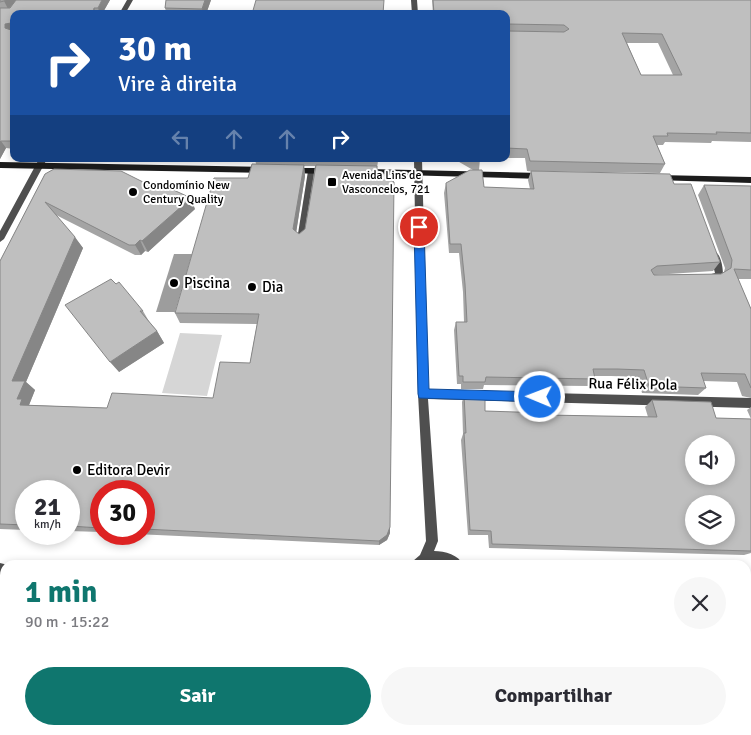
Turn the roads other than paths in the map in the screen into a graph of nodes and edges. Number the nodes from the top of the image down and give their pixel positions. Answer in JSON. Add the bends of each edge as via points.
{"nodes":[{"id":1,"x":41,"y":162,"type":"edge"},
{"id":2,"x":418,"y":162,"type":"edge"},
{"id":3,"x":0,"y":164,"type":"edge"},
{"id":4,"x":274,"y":170,"type":"edge"},
{"id":5,"x":284,"y":170,"type":"edge"},
{"id":6,"x":312,"y":171,"type":"junction"},
{"id":7,"x":331,"y":171,"type":"edge"},
{"id":8,"x":361,"y":172,"type":"edge"},
{"id":9,"x":418,"y":173,"type":"junction"},
{"id":10,"x":551,"y":176,"type":"edge"},
{"id":11,"x":647,"y":178,"type":"edge"},
{"id":12,"x":751,"y":180,"type":"edge"},
{"id":13,"x":0,"y":239,"type":"edge"},
{"id":14,"x":301,"y":240,"type":"edge"},
{"id":15,"x":709,"y":241,"type":"edge"},
{"id":16,"x":696,"y":279,"type":"edge"},
{"id":17,"x":423,"y":394,"type":"junction"},
{"id":18,"x":751,"y":403,"type":"edge"},
{"id":19,"x":432,"y":541,"type":"junction"},
{"id":20,"x":440,"y":557,"type":"junction"},
{"id":21,"x":422,"y":560,"type":"edge"},
{"id":22,"x":429,"y":560,"type":"edge"},
{"id":23,"x":446,"y":560,"type":"edge"}],
"edges":[{"from":1,"to":3,"type":"street"},
{"from":1,"to":4,"type":"street"},
{"from":1,"to":13,"type":"street"},
{"from":2,"to":9,"type":"street"},
{"from":5,"to":6,"type":"street"},
{"from":6,"to":7,"type":"street"},
{"from":6,"to":14,"type":"street"},
{"from":8,"to":9,"type":"street"},
{"from":9,"to":10,"type":"street"},
{"from":9,"to":17,"type":"street"},
{"from":11,"to":12,"type":"street","via":[[687,183]]},
{"from":15,"to":16,"type":"street","via":[[719,276]]},
{"from":17,"to":18,"type":"street","name":"Rua Félix Pola"},
{"from":17,"to":19,"type":"street"},
{"from":19,"to":20,"type":"street"},
{"from":19,"to":21,"type":"street"},
{"from":20,"to":22,"type":"street"},
{"from":20,"to":23,"type":"street"}]}
